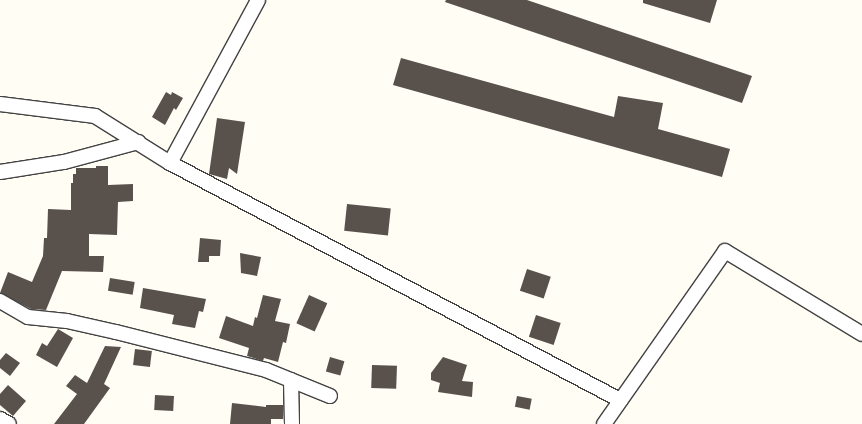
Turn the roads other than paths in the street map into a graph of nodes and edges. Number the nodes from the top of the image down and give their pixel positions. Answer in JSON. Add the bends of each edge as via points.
{"nodes":[{"id":1,"x":258,"y":0,"type":"edge"},
{"id":2,"x":0,"y":104,"type":"edge"},
{"id":3,"x":138,"y":142,"type":"junction"},
{"id":4,"x":170,"y":163,"type":"junction"},
{"id":5,"x":0,"y":172,"type":"edge"},
{"id":6,"x":0,"y":301,"type":"edge"},
{"id":7,"x":862,"y":334,"type":"edge"},
{"id":8,"x":290,"y":380,"type":"junction"},
{"id":9,"x":330,"y":396,"type":"dead end"},
{"id":10,"x":620,"y":400,"type":"junction"},
{"id":11,"x":0,"y":419,"type":"edge"},
{"id":12,"x":9,"y":424,"type":"edge"},
{"id":13,"x":292,"y":424,"type":"edge"},
{"id":14,"x":604,"y":424,"type":"edge"}],
"edges":[{"from":1,"to":4,"type":"street"},
{"from":2,"to":3,"type":"street","via":[[95,116]]},
{"from":3,"to":4,"type":"street"},
{"from":3,"to":5,"type":"street","via":[[64,162]]},
{"from":4,"to":10,"type":"street"},
{"from":6,"to":8,"type":"street","via":[[28,317],[67,321],[116,332],[266,370]]},
{"from":7,"to":10,"type":"street","via":[[726,251]]},
{"from":8,"to":9,"type":"street"},
{"from":8,"to":13,"type":"street"},
{"from":10,"to":14,"type":"street"},
{"from":11,"to":12,"type":"street"}]}
